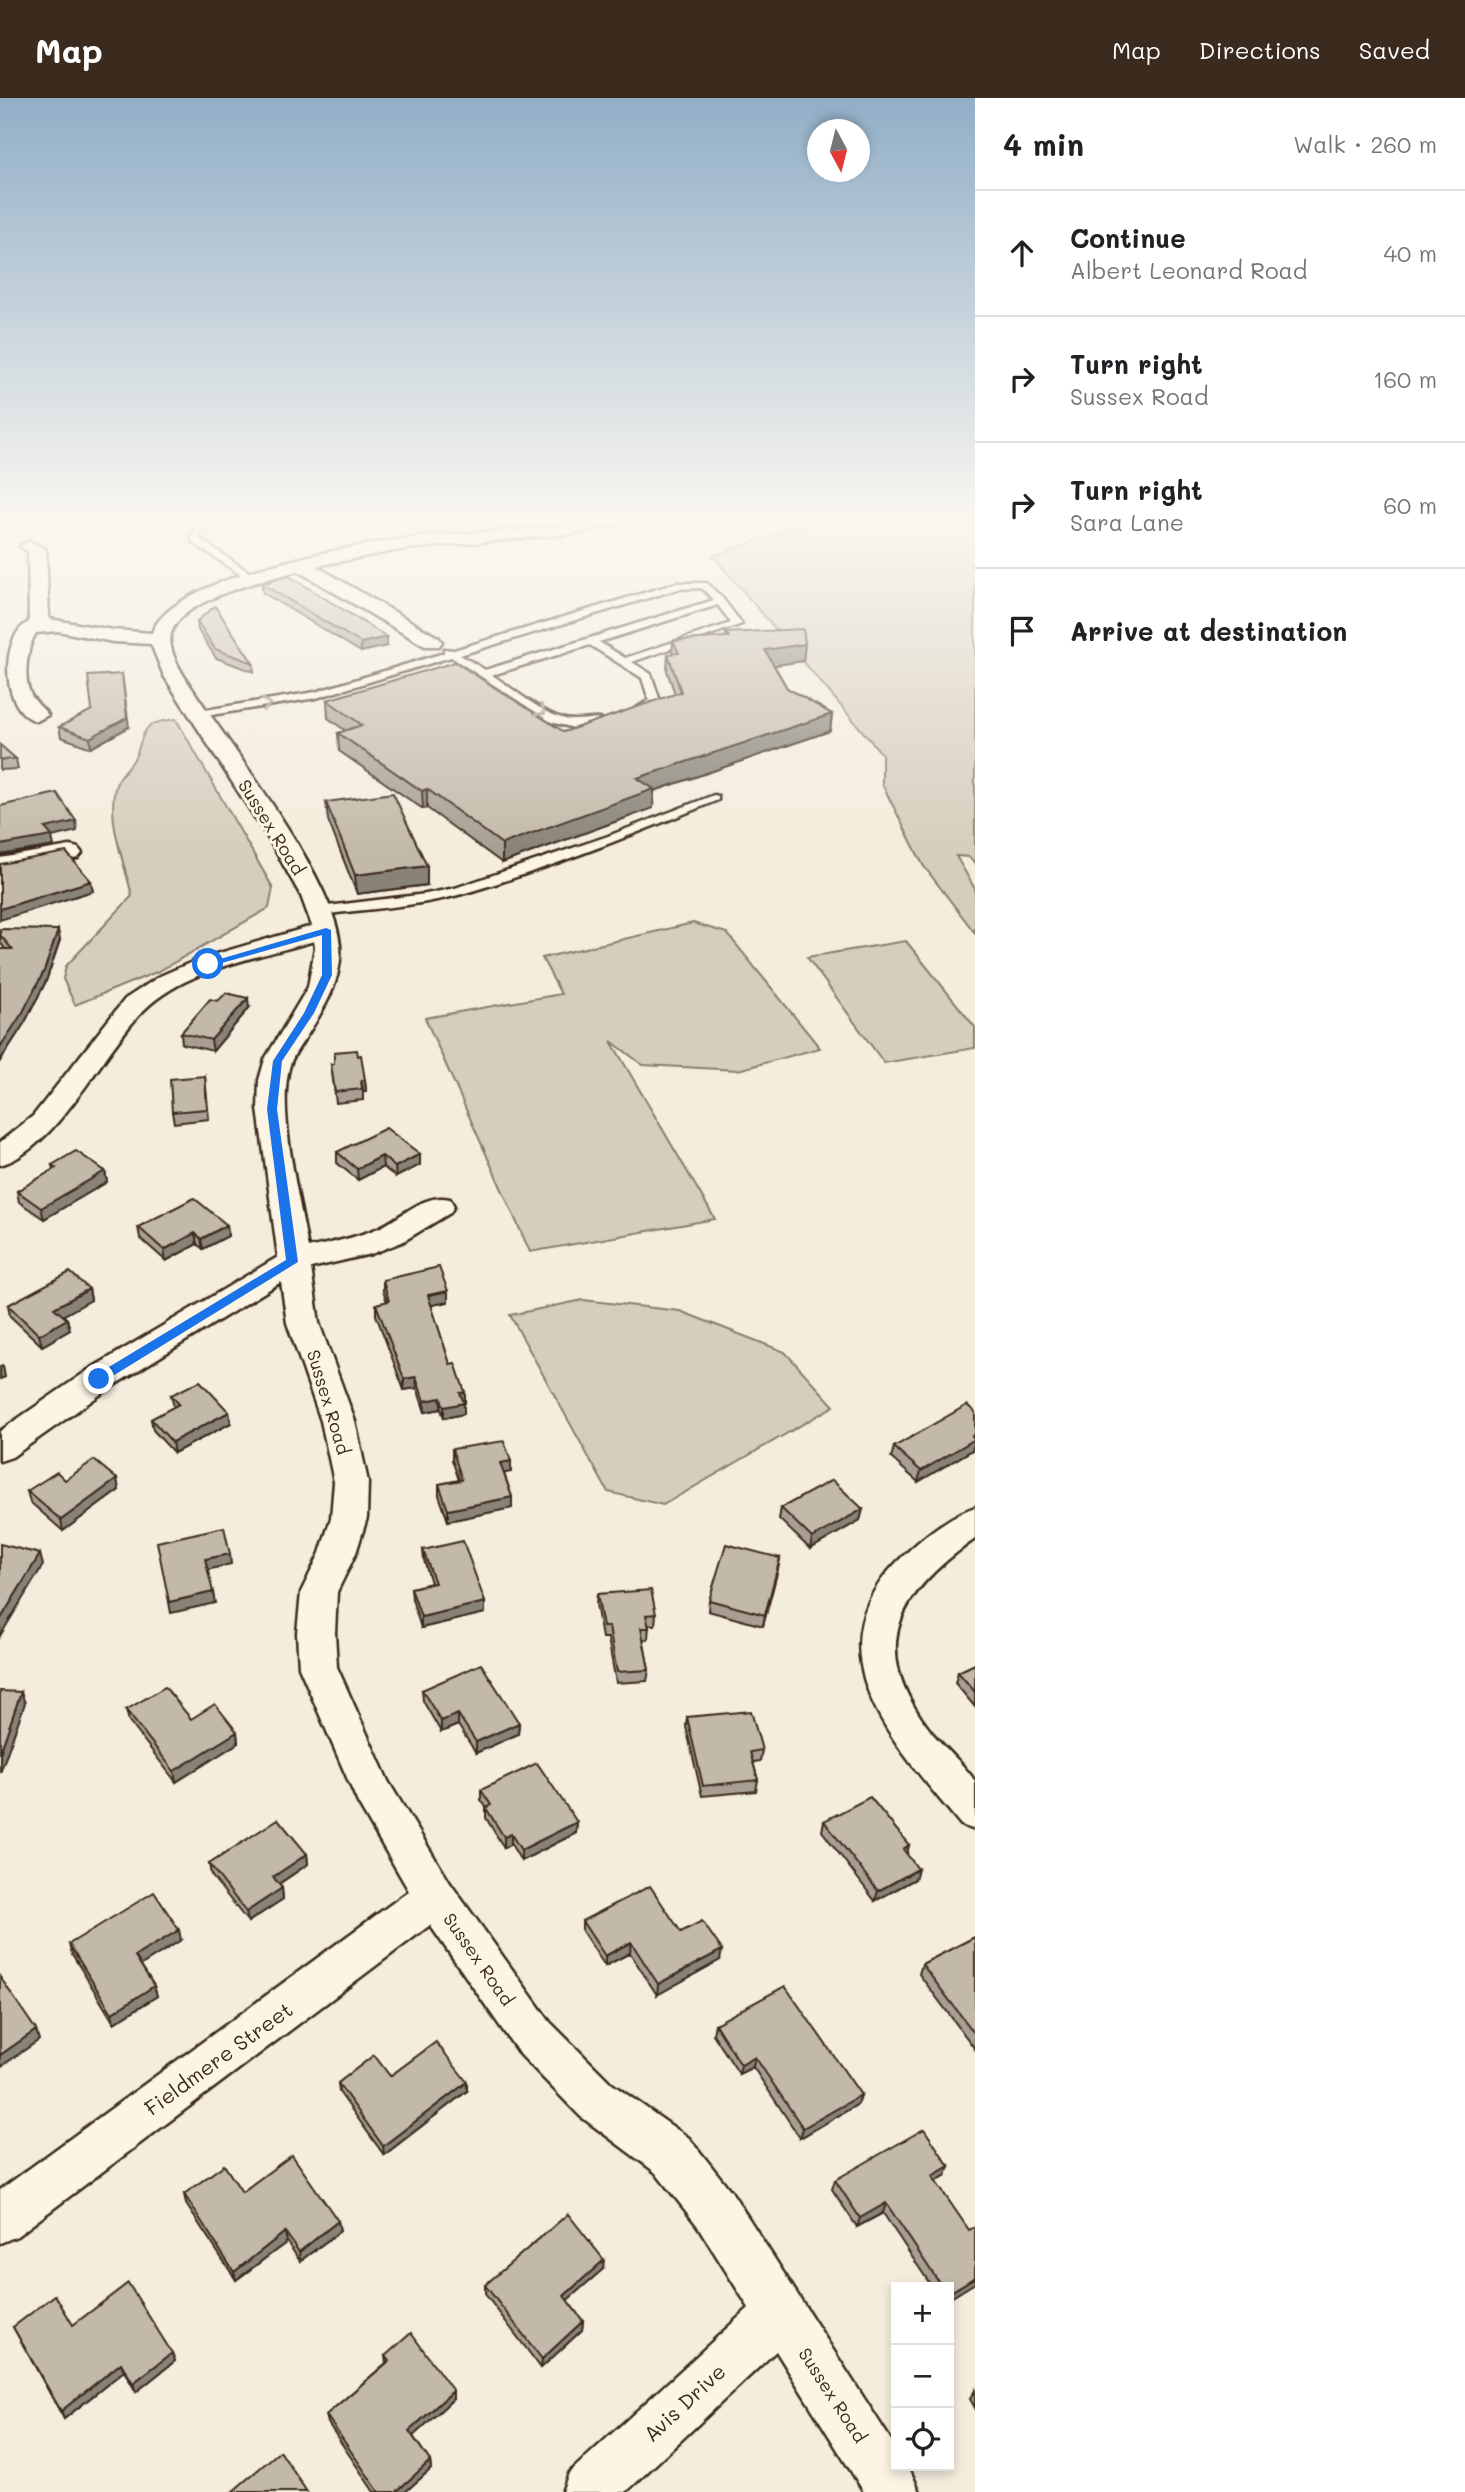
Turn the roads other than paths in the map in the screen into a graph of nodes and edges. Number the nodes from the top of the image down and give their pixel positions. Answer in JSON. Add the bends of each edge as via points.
{"nodes":[{"id":1,"x":34,"y":629,"type":"edge"},
{"id":2,"x":82,"y":629,"type":"edge"},
{"id":3,"x":162,"y":629,"type":"edge"},
{"id":4,"x":409,"y":629,"type":"edge"},
{"id":5,"x":536,"y":629,"type":"edge"},
{"id":6,"x":631,"y":629,"type":"edge"},
{"id":7,"x":723,"y":629,"type":"edge"},
{"id":8,"x":162,"y":639,"type":"junction"},
{"id":9,"x":591,"y":641,"type":"junction"},
{"id":10,"x":432,"y":642,"type":"joint"},
{"id":11,"x":452,"y":654,"type":"junction"},
{"id":12,"x":625,"y":661,"type":"junction"},
{"id":13,"x":483,"y":674,"type":"junction"},
{"id":14,"x":199,"y":714,"type":"junction"},
{"id":15,"x":37,"y":715,"type":"dead end"},
{"id":16,"x":625,"y":715,"type":"edge"},
{"id":17,"x":613,"y":720,"type":"edge"},
{"id":18,"x":714,"y":798,"type":"dead end"},
{"id":19,"x":69,"y":853,"type":"edge"},
{"id":20,"x":0,"y":865,"type":"edge"},
{"id":21,"x":322,"y":921,"type":"junction"},
{"id":22,"x":0,"y":1156,"type":"edge"},
{"id":23,"x":439,"y":1206,"type":"dead end"},
{"id":24,"x":292,"y":1262,"type":"junction"},
{"id":25,"x":0,"y":1448,"type":"edge"},
{"id":26,"x":975,"y":1521,"type":"edge"},
{"id":27,"x":975,"y":1812,"type":"edge"},
{"id":28,"x":435,"y":1898,"type":"junction"},
{"id":29,"x":0,"y":2219,"type":"edge"},
{"id":30,"x":780,"y":2313,"type":"junction"},
{"id":31,"x":588,"y":2492,"type":"edge"},
{"id":32,"x":894,"y":2492,"type":"edge"}],
"edges":[{"from":1,"to":15,"type":"street","via":[[24,635],[16,678],[19,698]]},
{"from":2,"to":8,"type":"street","via":[[119,637]]},
{"from":3,"to":8,"type":"street"},
{"from":4,"to":10,"type":"street"},
{"from":5,"to":11,"type":"lane"},
{"from":6,"to":9,"type":"lane"},
{"from":7,"to":12,"type":"lane"},
{"from":8,"to":14,"type":"street","name":"Sussex Road","via":[[175,677]]},
{"from":9,"to":12,"type":"lane"},
{"from":9,"to":13,"type":"lane"},
{"from":10,"to":11,"type":"lane"},
{"from":11,"to":13,"type":"lane"},
{"from":14,"to":11,"type":"lane","one_way":true,"via":[[316,695]]},
{"from":12,"to":16,"type":"lane","via":[[642,670],[655,701]]},
{"from":13,"to":17,"type":"lane","one_way":true,"via":[[555,720],[586,725]]},
{"from":14,"to":21,"type":"street","name":"Sussex Road","via":[[269,819],[311,891]]},
{"from":18,"to":21,"type":"lane","via":[[458,891]]},
{"from":19,"to":20,"type":"street"},
{"from":21,"to":22,"type":"street","via":[[169,981],[134,1005],[43,1122]]},
{"from":21,"to":24,"type":"street","name":"Sussex Road","via":[[327,975],[278,1061],[272,1088]]},
{"from":23,"to":24,"type":"street","via":[[391,1235],[360,1247]]},
{"from":24,"to":25,"type":"street","via":[[99,1379]]},
{"from":24,"to":28,"type":"street","name":"Sussex Road","via":[[303,1323],[338,1420],[351,1482],[349,1518],[319,1592],[318,1667],[372,1791]]},
{"from":26,"to":27,"type":"street","via":[[909,1570],[887,1600],[877,1625],[877,1648],[881,1675],[901,1721]]},
{"from":28,"to":29,"type":"street","name":"Fieldmere Street"},
{"from":28,"to":30,"type":"street","name":"Sussex Road","via":[[534,2037],[596,2100],[672,2155],[714,2208]]},
{"from":30,"to":31,"type":"street","name":"Avis Drive"},
{"from":30,"to":32,"type":"street","name":"Sussex Road"}]}
